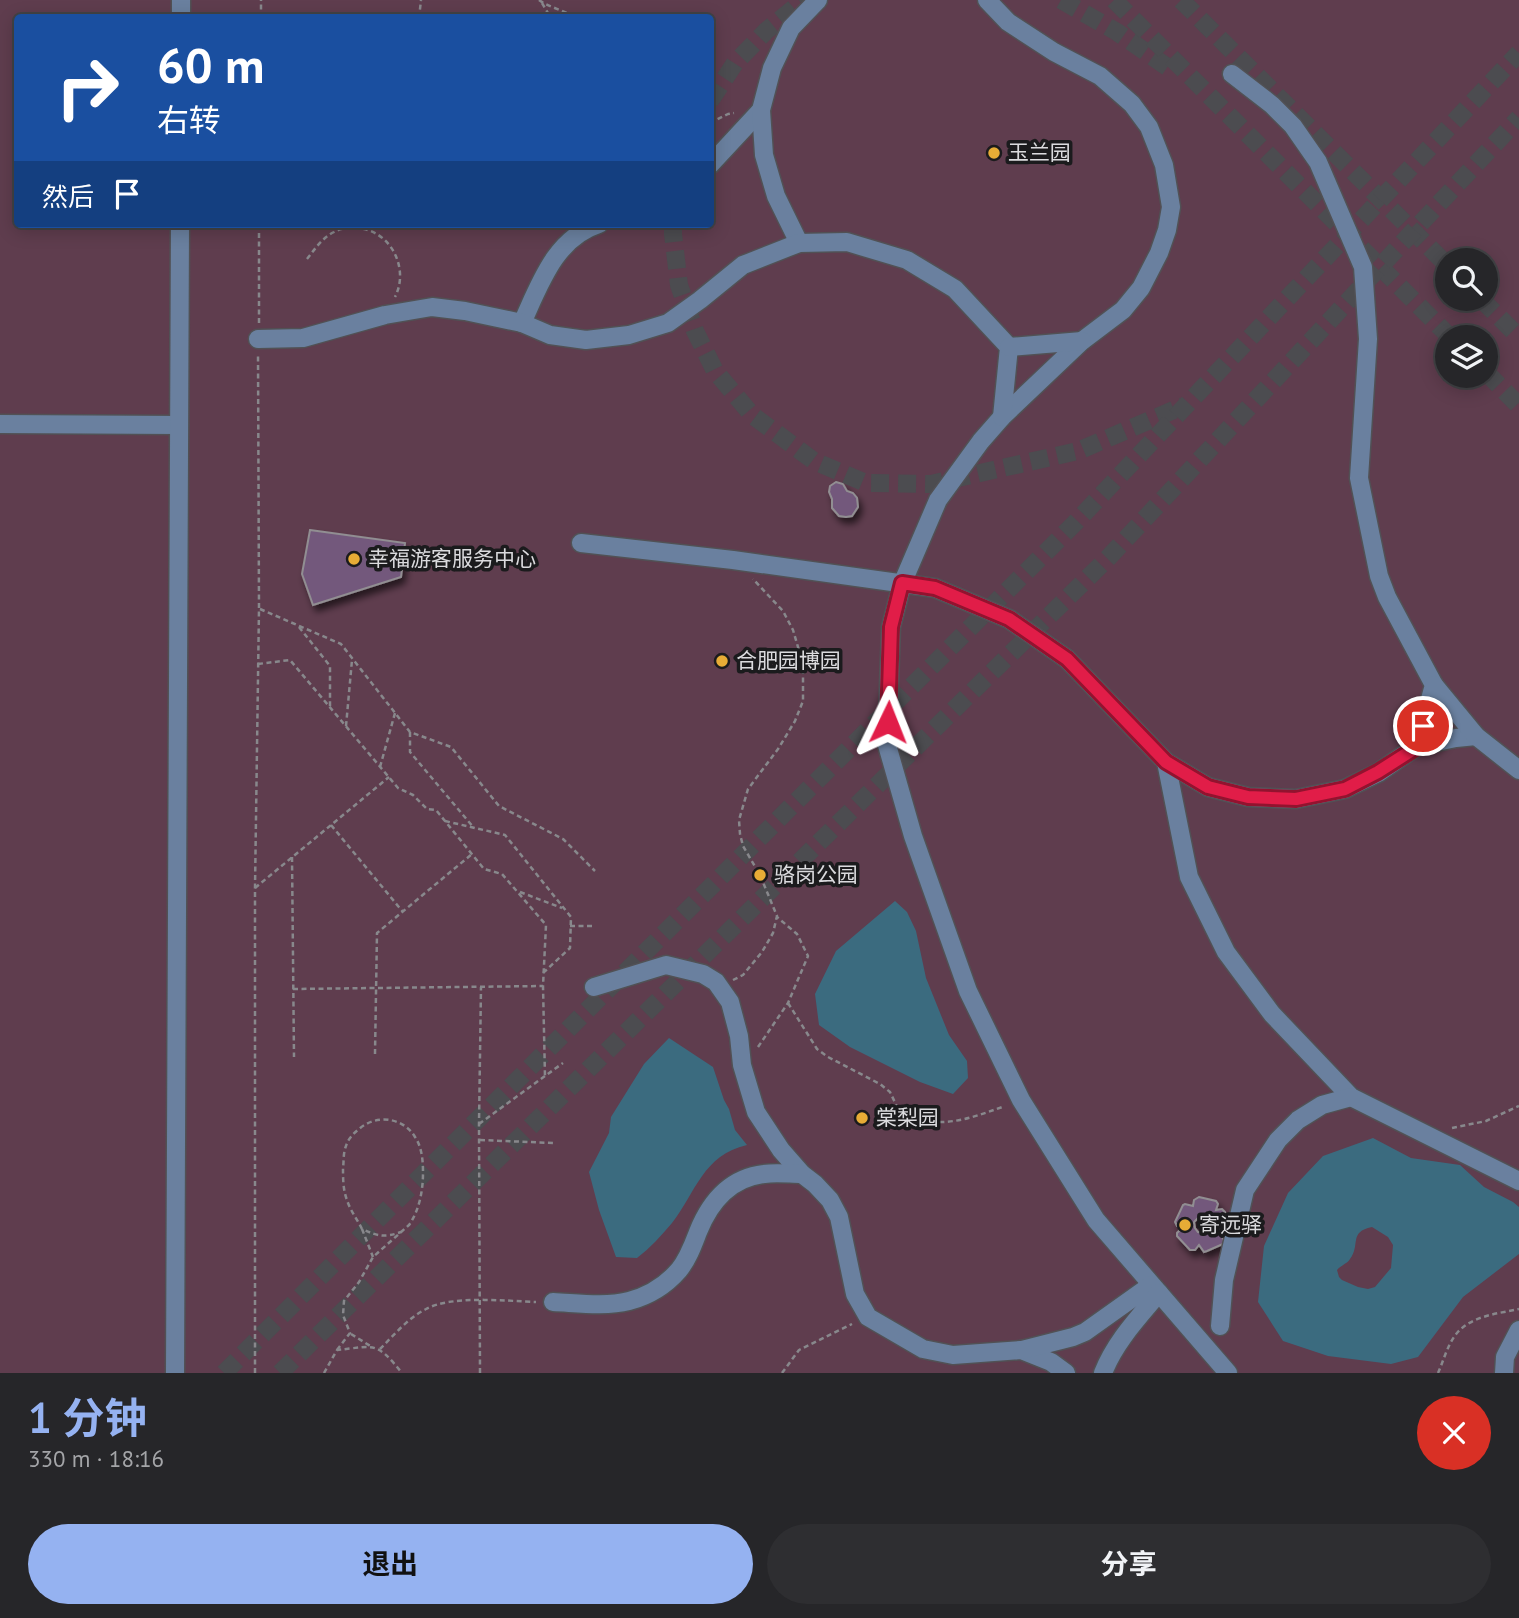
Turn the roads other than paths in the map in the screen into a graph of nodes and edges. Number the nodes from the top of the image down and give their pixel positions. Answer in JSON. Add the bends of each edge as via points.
{"nodes":[{"id":1,"x":818,"y":0,"type":"edge"},
{"id":2,"x":987,"y":0,"type":"edge"},
{"id":3,"x":1232,"y":74,"type":"dead end"},
{"id":4,"x":761,"y":110,"type":"junction"},
{"id":5,"x":714,"y":161,"type":"edge"},
{"id":6,"x":180,"y":228,"type":"edge"},
{"id":7,"x":588,"y":228,"type":"edge"},
{"id":8,"x":799,"y":243,"type":"junction"},
{"id":9,"x":522,"y":323,"type":"junction"},
{"id":10,"x":258,"y":339,"type":"road end"},
{"id":11,"x":1082,"y":341,"type":"junction"},
{"id":12,"x":1009,"y":348,"type":"junction"},
{"id":13,"x":1002,"y":417,"type":"junction"},
{"id":14,"x":0,"y":424,"type":"edge"},
{"id":15,"x":179,"y":425,"type":"junction"},
{"id":16,"x":581,"y":543,"type":"dead end"},
{"id":17,"x":902,"y":583,"type":"junction"},
{"id":18,"x":1434,"y":685,"type":"junction"},
{"id":19,"x":1476,"y":736,"type":"junction"},
{"id":20,"x":1417,"y":747,"type":"junction"},
{"id":21,"x":1166,"y":762,"type":"junction"},
{"id":22,"x":1519,"y":770,"type":"edge"},
{"id":23,"x":594,"y":986,"type":"dead end"},
{"id":24,"x":1351,"y":1097,"type":"junction"},
{"id":25,"x":802,"y":1174,"type":"junction"},
{"id":26,"x":1519,"y":1181,"type":"edge"},
{"id":27,"x":1155,"y":1289,"type":"junction"},
{"id":28,"x":553,"y":1302,"type":"road end"},
{"id":29,"x":1220,"y":1326,"type":"dead end"},
{"id":30,"x":1519,"y":1330,"type":"edge"},
{"id":31,"x":1021,"y":1350,"type":"junction"},
{"id":32,"x":174,"y":1373,"type":"edge"},
{"id":33,"x":1066,"y":1373,"type":"edge"},
{"id":34,"x":1103,"y":1373,"type":"edge"},
{"id":35,"x":1228,"y":1373,"type":"edge"},
{"id":36,"x":1504,"y":1373,"type":"edge"}],
"edges":[{"from":1,"to":4,"type":"street","via":[[791,27],[772,68]]},
{"from":2,"to":11,"type":"street","via":[[1008,22],[1100,76],[1132,104],[1149,127],[1164,165],[1171,207],[1159,253],[1123,310]]},
{"from":3,"to":18,"type":"street","via":[[1286,119],[1318,162],[1363,267],[1368,339],[1359,478],[1379,576]]},
{"from":4,"to":5,"type":"street"},
{"from":4,"to":8,"type":"street","via":[[764,155],[776,196]]},
{"from":6,"to":15,"type":"street"},
{"from":7,"to":9,"type":"street","via":[[556,254]]},
{"from":8,"to":9,"type":"street","via":[[743,265],[667,323],[629,335],[586,340],[550,335]]},
{"from":8,"to":12,"type":"street","via":[[847,242],[907,260],[955,289]]},
{"from":9,"to":10,"type":"street","via":[[432,307],[303,338]]},
{"from":11,"to":12,"type":"street"},
{"from":11,"to":13,"type":"street"},
{"from":12,"to":13,"type":"street"},
{"from":13,"to":17,"type":"street","via":[[938,500]]},
{"from":14,"to":15,"type":"street"},
{"from":15,"to":32,"type":"street"},
{"from":16,"to":17,"type":"street"},
{"from":17,"to":21,"type":"street","via":[[935,588],[1009,619],[1067,659]]},
{"from":17,"to":27,"type":"street","via":[[891,627],[887,746],[913,836],[968,991],[1021,1100],[1096,1220]]},
{"from":18,"to":19,"type":"street"},
{"from":18,"to":20,"type":"street"},
{"from":19,"to":20,"type":"street"},
{"from":19,"to":22,"type":"street"},
{"from":20,"to":21,"type":"street","via":[[1345,789],[1296,799],[1248,797],[1208,787]]},
{"from":21,"to":24,"type":"street","via":[[1189,877],[1226,952],[1272,1014]]},
{"from":23,"to":25,"type":"street","via":[[666,965],[716,982],[730,1002],[756,1112]]},
{"from":24,"to":26,"type":"street"},
{"from":24,"to":29,"type":"street","via":[[1322,1105],[1298,1120],[1278,1140],[1245,1190],[1224,1280]]},
{"from":25,"to":28,"type":"street","via":[[764,1174],[729,1187],[713,1203],[679,1270],[648,1294],[620,1302]]},
{"from":25,"to":31,"type":"street","via":[[830,1200],[839,1217],[855,1294],[867,1317],[923,1349],[953,1355]]},
{"from":27,"to":31,"type":"street","via":[[1085,1332]]},
{"from":27,"to":34,"type":"street"},
{"from":27,"to":35,"type":"street"},
{"from":30,"to":36,"type":"street","via":[[1505,1357]]},
{"from":31,"to":33,"type":"street"}]}
